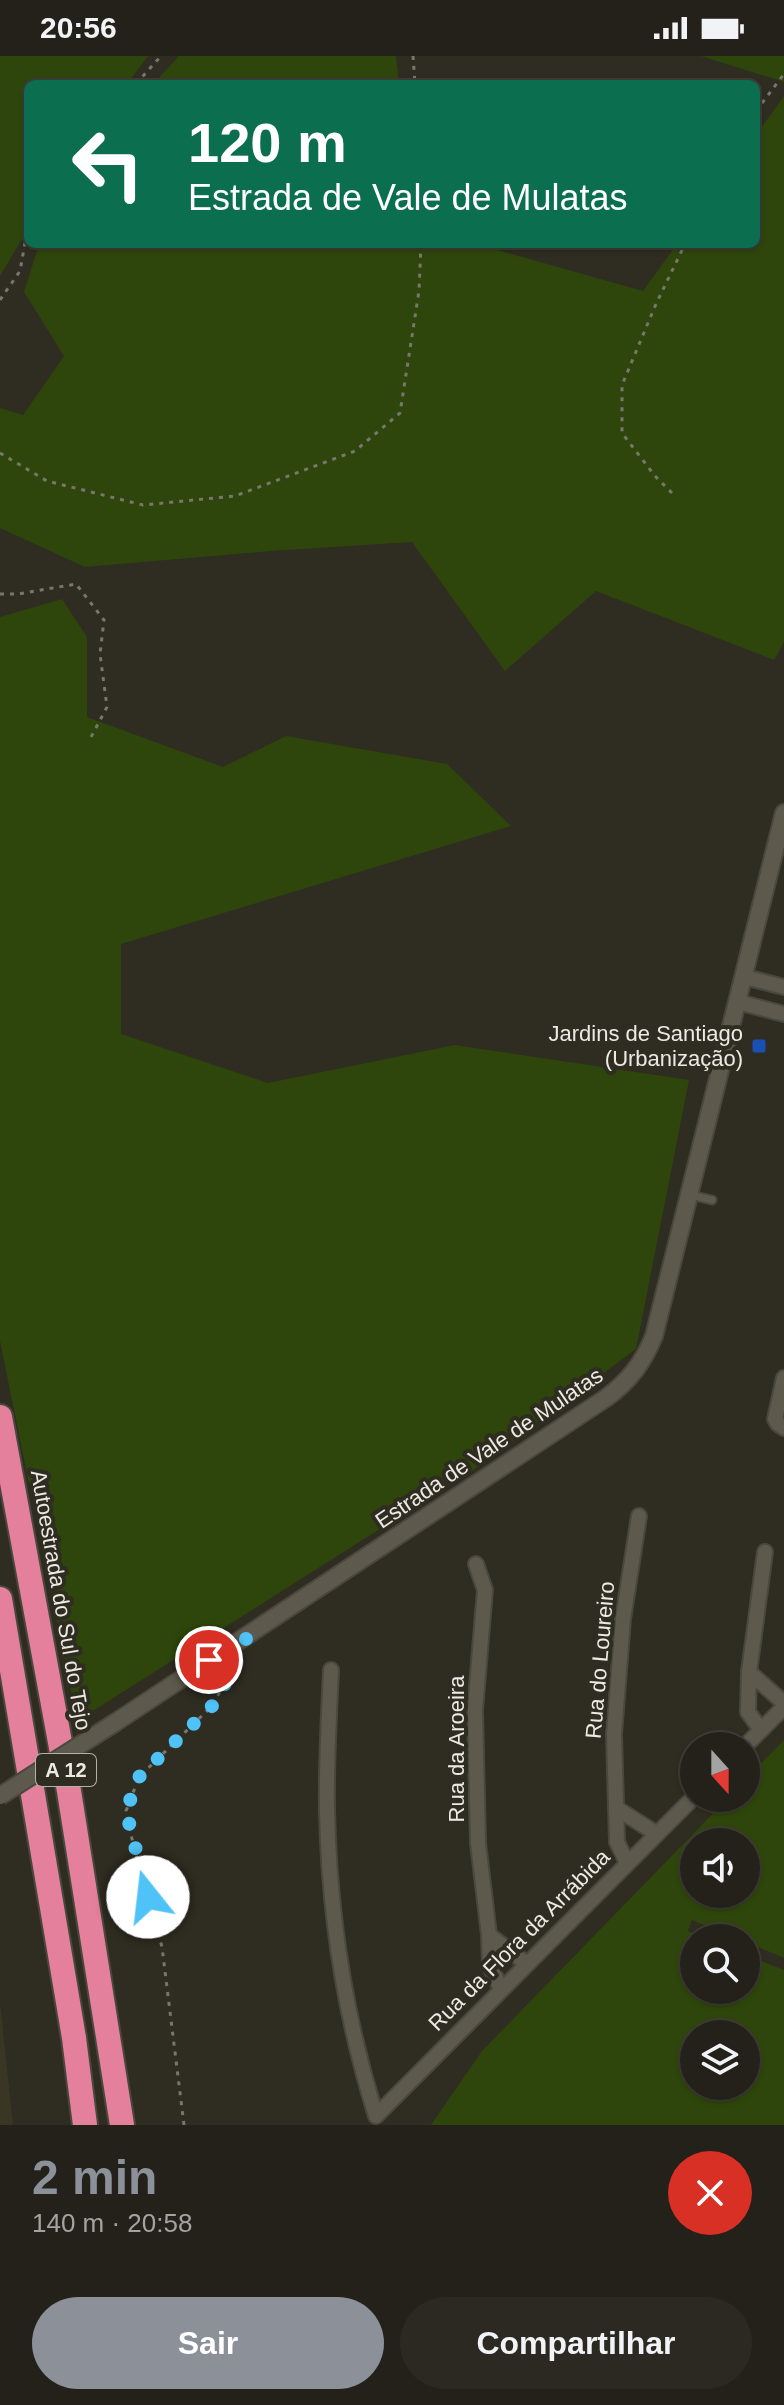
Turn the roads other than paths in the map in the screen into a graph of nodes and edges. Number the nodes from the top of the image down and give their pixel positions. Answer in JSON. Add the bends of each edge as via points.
{"nodes":[{"id":1,"x":784,"y":813,"type":"edge"},
{"id":2,"x":745,"y":977,"type":"junction"},
{"id":3,"x":781,"y":986,"type":"edge"},
{"id":4,"x":738,"y":1002,"type":"junction"},
{"id":5,"x":778,"y":1012,"type":"edge"},
{"id":6,"x":690,"y":1195,"type":"junction"},
{"id":7,"x":712,"y":1200,"type":"dead end"},
{"id":8,"x":784,"y":1378,"type":"edge"},
{"id":9,"x":0,"y":1417,"type":"edge"},
{"id":10,"x":784,"y":1428,"type":"edge"},
{"id":11,"x":639,"y":1516,"type":"dead end"},
{"id":12,"x":765,"y":1552,"type":"dead end"},
{"id":13,"x":476,"y":1564,"type":"dead end"},
{"id":14,"x":0,"y":1599,"type":"edge"},
{"id":15,"x":331,"y":1670,"type":"dead end"},
{"id":16,"x":749,"y":1672,"type":"junction"},
{"id":17,"x":784,"y":1705,"type":"edge"},
{"id":18,"x":761,"y":1730,"type":"joint"},
{"id":19,"x":0,"y":1796,"type":"edge"},
{"id":20,"x":616,"y":1808,"type":"junction"},
{"id":21,"x":680,"y":1811,"type":"edge"},
{"id":22,"x":657,"y":1834,"type":"junction"},
{"id":23,"x":627,"y":1863,"type":"junction"},
{"id":24,"x":489,"y":1935,"type":"junction"},
{"id":25,"x":527,"y":1964,"type":"junction"},
{"id":26,"x":501,"y":1989,"type":"junction"},
{"id":27,"x":371,"y":2120,"type":"edge"},
{"id":28,"x":85,"y":2125,"type":"edge"},
{"id":29,"x":122,"y":2125,"type":"edge"}],
"edges":[{"from":1,"to":2,"type":"street","name":"Estrada de Vale de Mulatas"},
{"from":2,"to":3,"type":"street"},
{"from":2,"to":4,"type":"street","name":"Estrada de Vale de Mulatas"},
{"from":3,"to":5,"type":"street"},
{"from":4,"to":5,"type":"street"},
{"from":4,"to":6,"type":"street","name":"Estrada de Vale de Mulatas"},
{"from":6,"to":7,"type":"lane"},
{"from":6,"to":19,"type":"street","name":"Estrada de Vale de Mulatas","bridge":true,"via":[[654,1336],[645,1357],[620,1387]]},
{"from":8,"to":10,"type":"street","via":[[775,1419]]},
{"from":9,"to":29,"type":"highway","name":"Autoestrada do Sul do Tejo","number":"A 12","via":[[72,1805]]},
{"from":11,"to":20,"type":"street","name":"Rua do Loureiro","via":[[618,1663]]},
{"from":12,"to":16,"type":"street"},
{"from":13,"to":24,"type":"street","name":"Rua da Aroeira","via":[[485,1590],[475,1785]]},
{"from":14,"to":28,"type":"highway","number":"A 12"},
{"from":15,"to":27,"type":"street","via":[[331,1885]]},
{"from":16,"to":17,"type":"street"},
{"from":16,"to":18,"type":"street","via":[[748,1712]]},
{"from":17,"to":18,"type":"street"},
{"from":20,"to":22,"type":"street"},
{"from":20,"to":23,"type":"street","name":"Rua do Loureiro","via":[[617,1842]]},
{"from":21,"to":22,"type":"street","name":"Rua da Flora da Arrábida"},
{"from":22,"to":23,"type":"street","name":"Rua da Flora da Arrábida"},
{"from":23,"to":25,"type":"street","name":"Rua da Flora da Arrábida"},
{"from":24,"to":25,"type":"street"},
{"from":24,"to":26,"type":"street","name":"Rua da Aroeira","via":[[490,1966]]},
{"from":25,"to":26,"type":"street","name":"Rua da Flora da Arrábida"},
{"from":26,"to":27,"type":"street","name":"Rua da Flora da Arrábida"}]}
